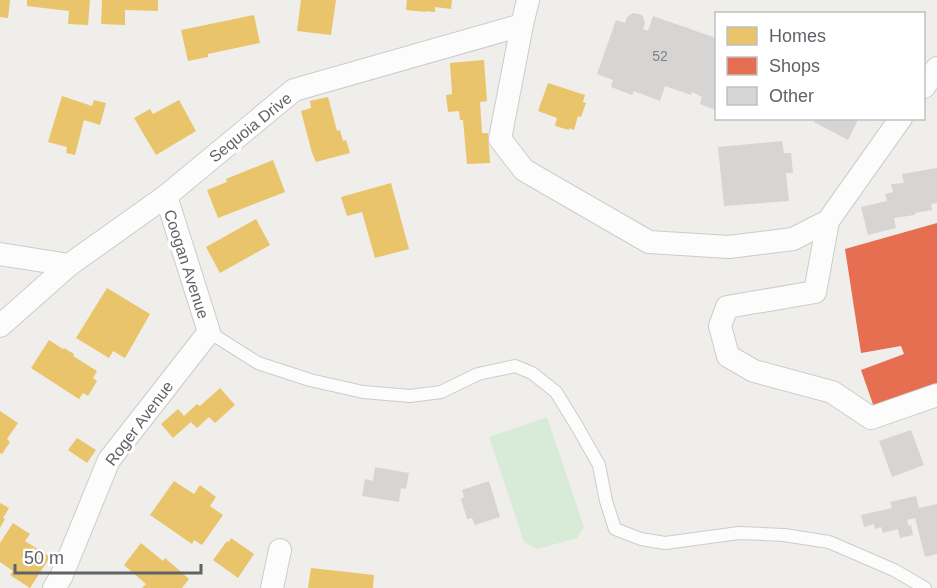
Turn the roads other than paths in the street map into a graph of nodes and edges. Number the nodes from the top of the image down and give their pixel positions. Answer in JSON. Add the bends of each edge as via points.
{"nodes":[{"id":1,"x":528,"y":0,"type":"edge"},
{"id":2,"x":522,"y":25,"type":"junction"},
{"id":3,"x":937,"y":68,"type":"edge"},
{"id":4,"x":925,"y":86,"type":"edge"},
{"id":5,"x":900,"y":120,"type":"edge"},
{"id":6,"x":166,"y":196,"type":"junction"},
{"id":7,"x":828,"y":221,"type":"junction"},
{"id":8,"x":0,"y":254,"type":"edge"},
{"id":9,"x":69,"y":265,"type":"junction"},
{"id":10,"x":0,"y":326,"type":"edge"},
{"id":11,"x":209,"y":332,"type":"junction"},
{"id":12,"x":937,"y":395,"type":"edge"},
{"id":13,"x":279,"y":550,"type":"dead end"},
{"id":14,"x":54,"y":588,"type":"edge"},
{"id":15,"x":272,"y":588,"type":"edge"},
{"id":16,"x":925,"y":588,"type":"edge"}],
"edges":[{"from":1,"to":2,"type":"street"},
{"from":2,"to":6,"type":"street","name":"Sequoia Drive","via":[[294,90]]},
{"from":2,"to":7,"type":"street","via":[[500,139],[524,170],[650,242],[729,247],[793,238]]},
{"from":3,"to":4,"type":"street"},
{"from":5,"to":7,"type":"street"},
{"from":6,"to":9,"type":"street","name":"Sequoia Drive"},
{"from":6,"to":11,"type":"street","name":"Coogan Avenue"},
{"from":7,"to":12,"type":"street","via":[[815,292],[727,307],[720,327],[728,357],[754,372],[832,392],[871,418]]},
{"from":8,"to":9,"type":"street"},
{"from":9,"to":10,"type":"street","name":"Sequoia Drive"},
{"from":11,"to":14,"type":"street","name":"Roger Avenue","via":[[109,460]]},
{"from":11,"to":16,"type":"lane","via":[[258,363],[363,392],[410,396],[441,392],[478,374],[515,366],[532,373],[556,392],[599,465],[615,529],[664,543],[739,533],[829,542]]},
{"from":13,"to":15,"type":"street"}]}
